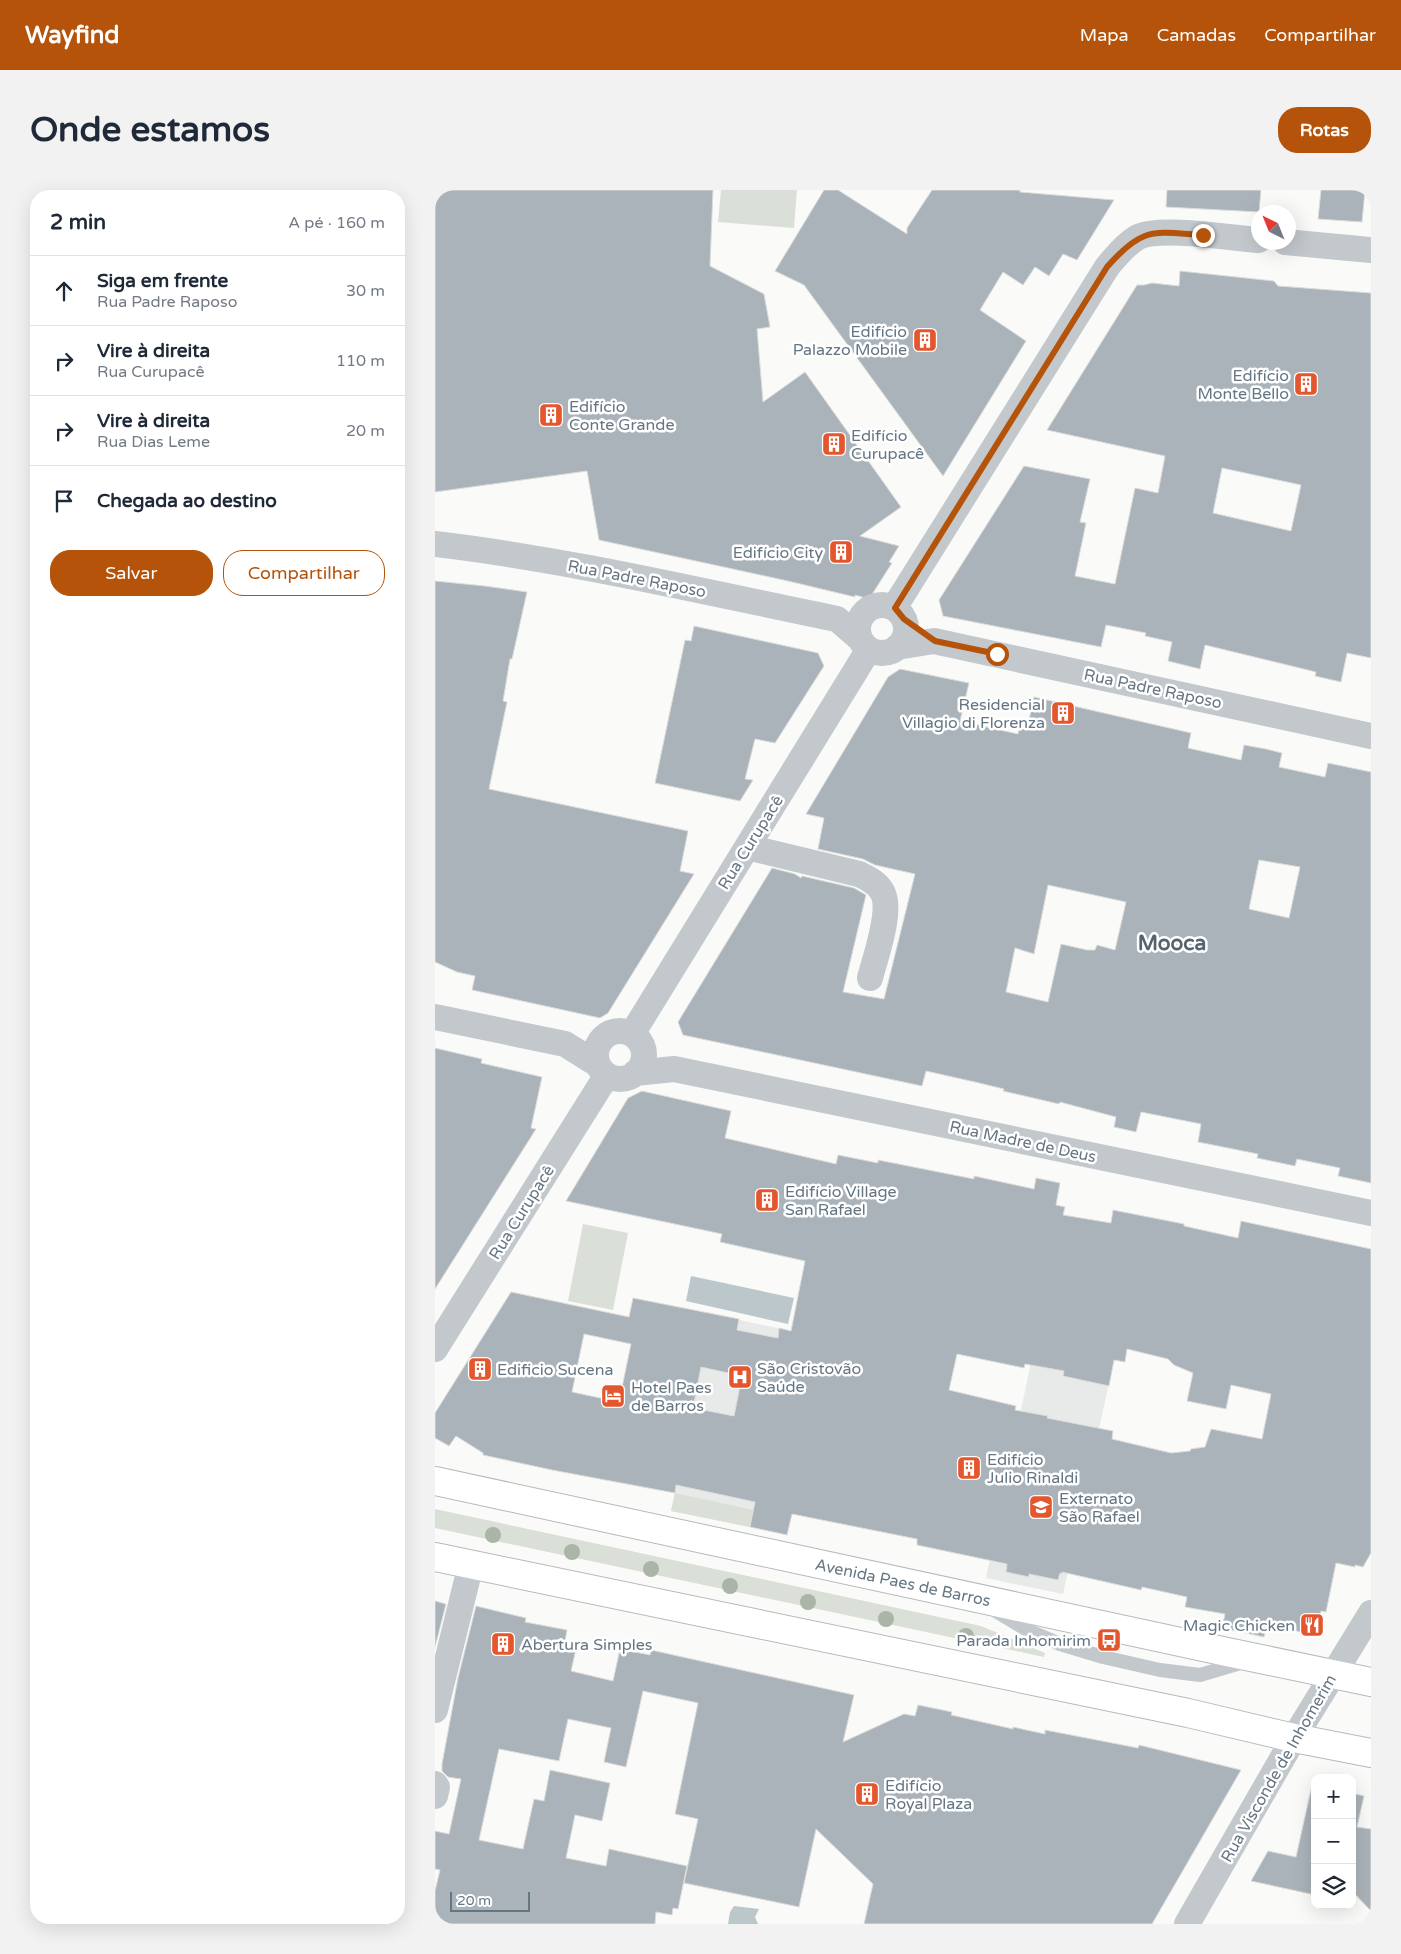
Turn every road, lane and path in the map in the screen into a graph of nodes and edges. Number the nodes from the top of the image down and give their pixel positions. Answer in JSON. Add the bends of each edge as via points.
{"nodes":[{"id":1,"x":1251,"y":239,"type":"edge"},
{"id":2,"x":1296,"y":243,"type":"edge"},
{"id":3,"x":1371,"y":250,"type":"edge"},
{"id":4,"x":435,"y":544,"type":"edge"},
{"id":5,"x":866,"y":610,"type":"junction"},
{"id":6,"x":899,"y":614,"type":"junction"},
{"id":7,"x":837,"y":619,"type":"junction"},
{"id":8,"x":935,"y":641,"type":"junction"},
{"id":9,"x":864,"y":643,"type":"junction"},
{"id":10,"x":897,"y":647,"type":"junction"},
{"id":11,"x":1371,"y":736,"type":"edge"},
{"id":12,"x":747,"y":847,"type":"junction"},
{"id":13,"x":870,"y":978,"type":"dead end"},
{"id":14,"x":435,"y":1017,"type":"edge"},
{"id":15,"x":603,"y":1037,"type":"junction"},
{"id":16,"x":637,"y":1040,"type":"junction"},
{"id":17,"x":565,"y":1044,"type":"junction"},
{"id":18,"x":674,"y":1069,"type":"junction"},
{"id":19,"x":602,"y":1070,"type":"junction"},
{"id":20,"x":635,"y":1073,"type":"junction"},
{"id":21,"x":1371,"y":1213,"type":"edge"},
{"id":22,"x":435,"y":1349,"type":"edge"},
{"id":23,"x":435,"y":1481,"type":"edge"},
{"id":24,"x":435,"y":1557,"type":"edge"},
{"id":25,"x":471,"y":1564,"type":"junction"},
{"id":26,"x":1371,"y":1613,"type":"edge"},
{"id":27,"x":1333,"y":1673,"type":"junction"},
{"id":28,"x":1371,"y":1682,"type":"edge"},
{"id":29,"x":435,"y":1710,"type":"edge"},
{"id":30,"x":1294,"y":1738,"type":"junction"},
{"id":31,"x":1371,"y":1753,"type":"edge"},
{"id":32,"x":435,"y":1784,"type":"edge"},
{"id":33,"x":435,"y":1796,"type":"edge"},
{"id":34,"x":1187,"y":1924,"type":"edge"}],
"edges":[{"from":1,"to":6,"type":"street","via":[[1159,232],[1139,237],[1123,248],[1107,267]]},
{"from":2,"to":3,"type":"street"},
{"from":4,"to":7,"type":"street","name":"Rua Padre Raposo","via":[[511,554],[640,578]]},
{"from":5,"to":6,"type":"street","via":[[880,604]]},
{"from":5,"to":7,"type":"street","name":"Rua Padre Raposo"},
{"from":5,"to":9,"type":"street","via":[[858,623]]},
{"from":6,"to":8,"type":"street","name":"Rua Padre Raposo"},
{"from":6,"to":10,"type":"street","via":[[905,634]]},
{"from":7,"to":9,"type":"street","name":"Rua Padre Raposo"},
{"from":8,"to":10,"type":"street","name":"Rua Padre Raposo"},
{"from":8,"to":11,"type":"street","name":"Rua Padre Raposo"},
{"from":9,"to":10,"type":"street","via":[[883,652]]},
{"from":9,"to":12,"type":"street","name":"Rua Curupacê"},
{"from":12,"to":13,"type":"street","via":[[859,874],[874,881],[886,901],[885,919]]},
{"from":12,"to":16,"type":"street","name":"Rua Curupacê"},
{"from":14,"to":17,"type":"street"},
{"from":15,"to":16,"type":"street","via":[[617,1031]]},
{"from":15,"to":17,"type":"street"},
{"from":15,"to":19,"type":"street","via":[[596,1050]]},
{"from":16,"to":18,"type":"street","name":"Rua Madre de Deus"},
{"from":16,"to":20,"type":"street","via":[[643,1060]]},
{"from":17,"to":19,"type":"street"},
{"from":18,"to":20,"type":"street","name":"Rua Madre de Deus"},
{"from":18,"to":21,"type":"street","name":"Rua Madre de Deus"},
{"from":19,"to":20,"type":"street","via":[[621,1079]]},
{"from":19,"to":22,"type":"street","name":"Rua Curupacê"},
{"from":23,"to":27,"type":"main road","name":"Avenida Paes de Barros"},
{"from":24,"to":25,"type":"main road"},
{"from":25,"to":29,"type":"street"},
{"from":25,"to":30,"type":"main road","via":[[1179,1711]]},
{"from":26,"to":27,"type":"street","name":"Rua Visconde de Inhomerim"},
{"from":27,"to":28,"type":"main road","name":"Avenida Paes de Barros"},
{"from":27,"to":30,"type":"street","name":"Rua Visconde de Inhomerim"},
{"from":30,"to":31,"type":"main road"},
{"from":30,"to":34,"type":"street","name":"Rua Visconde de Inhomerim"},
{"from":32,"to":33,"type":"street"}]}
